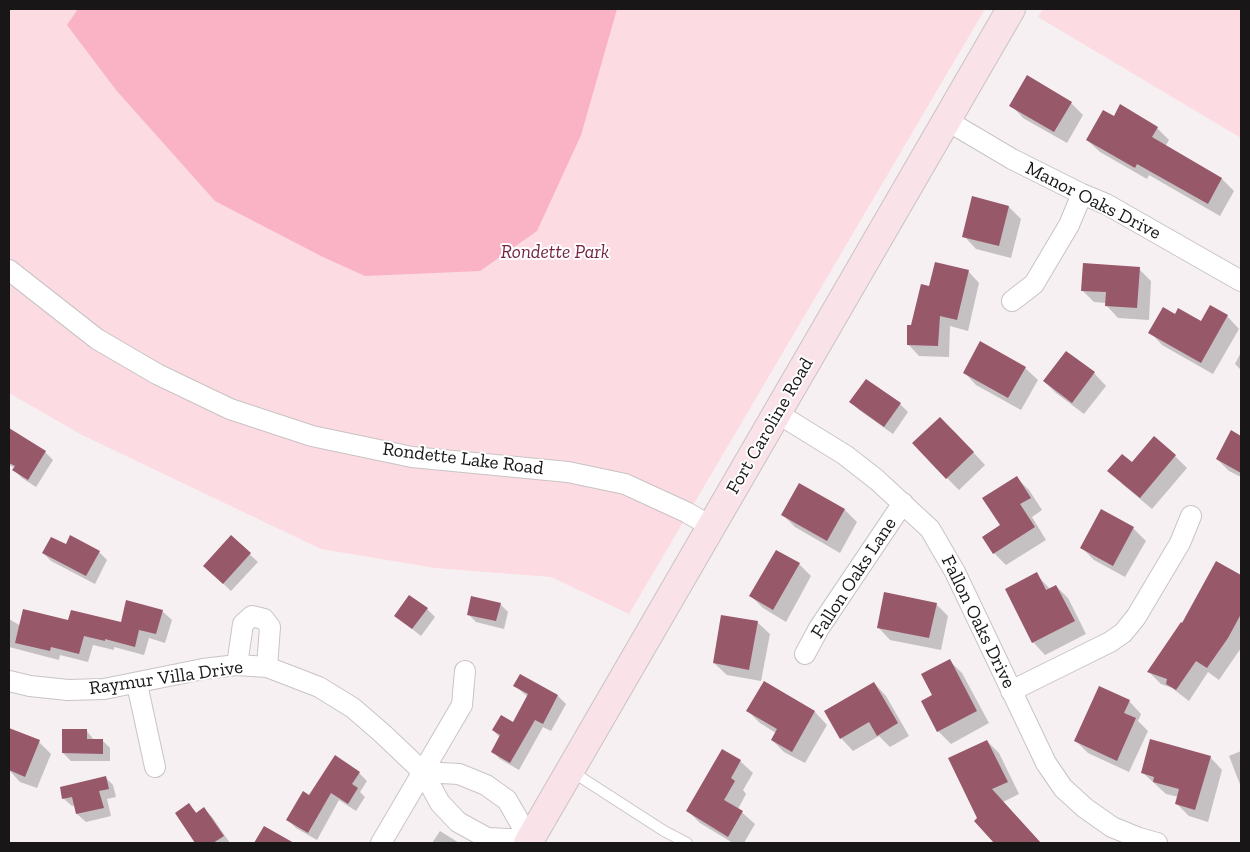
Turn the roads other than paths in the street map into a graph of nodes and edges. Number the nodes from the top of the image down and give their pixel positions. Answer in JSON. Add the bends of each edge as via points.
{"nodes":[{"id":1,"x":1011,"y":9,"type":"edge"},
{"id":2,"x":946,"y":120,"type":"junction"},
{"id":3,"x":1082,"y":194,"type":"junction"},
{"id":4,"x":9,"y":270,"type":"edge"},
{"id":5,"x":1241,"y":281,"type":"edge"},
{"id":6,"x":1012,"y":301,"type":"dead end"},
{"id":7,"x":777,"y":413,"type":"junction"},
{"id":8,"x":903,"y":504,"type":"junction"},
{"id":9,"x":1191,"y":516,"type":"dead end"},
{"id":10,"x":712,"y":527,"type":"junction"},
{"id":11,"x":806,"y":654,"type":"dead end"},
{"id":12,"x":237,"y":665,"type":"junction"},
{"id":13,"x":267,"y":668,"type":"junction"},
{"id":14,"x":466,"y":671,"type":"dead end"},
{"id":15,"x":9,"y":681,"type":"edge"},
{"id":16,"x":137,"y":684,"type":"junction"},
{"id":17,"x":1011,"y":691,"type":"junction"},
{"id":18,"x":155,"y":767,"type":"dead end"},
{"id":19,"x":570,"y":771,"type":"junction"},
{"id":20,"x":423,"y":772,"type":"junction"},
{"id":21,"x":529,"y":842,"type":"edge"},
{"id":22,"x":381,"y":843,"type":"edge"},
{"id":23,"x":687,"y":843,"type":"edge"},
{"id":24,"x":1157,"y":843,"type":"edge"}],
"edges":[{"from":1,"to":2,"type":"street","name":"Fort Caroline Road"},
{"from":2,"to":3,"type":"street","name":"Manor Oaks Drive","via":[[1012,160]]},
{"from":2,"to":7,"type":"street","name":"Fort Caroline Road"},
{"from":3,"to":5,"type":"street","name":"Manor Oaks Drive","via":[[1106,204]]},
{"from":3,"to":6,"type":"street","via":[[1069,225],[1034,284]]},
{"from":4,"to":10,"type":"street","name":"Rondette Lake Road","via":[[97,339],[157,374],[230,410],[312,436],[412,457],[568,472],[625,484]]},
{"from":7,"to":8,"type":"street","name":"Fallon Oaks Drive","via":[[845,456]]},
{"from":7,"to":10,"type":"street","name":"Fort Caroline Road"},
{"from":8,"to":11,"type":"street","name":"Fallon Oaks Lane","via":[[819,628]]},
{"from":8,"to":17,"type":"street","name":"Fallon Oaks Drive","via":[[930,529],[943,551]]},
{"from":9,"to":17,"type":"street","via":[[1180,543],[1123,633]]},
{"from":10,"to":19,"type":"street","name":"Fort Caroline Road"},
{"from":12,"to":13,"type":"street","name":"Raymur Villa Drive"},
{"from":12,"to":13,"type":"street","via":[[243,624],[252,616],[264,619],[270,627]]},
{"from":12,"to":16,"type":"street","name":"Raymur Villa Drive"},
{"from":13,"to":20,"type":"street","name":"Raymur Villa Drive","via":[[319,688],[353,708]]},
{"from":14,"to":20,"type":"street","via":[[462,705]]},
{"from":15,"to":16,"type":"street","name":"Raymur Villa Drive","via":[[68,690]]},
{"from":16,"to":18,"type":"street"},
{"from":17,"to":24,"type":"street","name":"Fallon Oaks Drive","via":[[1046,763],[1063,788],[1112,827]]},
{"from":19,"to":21,"type":"street","name":"Fort Caroline Road"},
{"from":19,"to":23,"type":"lane"},
{"from":20,"to":21,"type":"street","name":"Raymur Villa Drive","via":[[440,803],[458,822],[487,838]]},
{"from":20,"to":21,"type":"street","via":[[459,774],[486,785],[507,800]]},
{"from":20,"to":22,"type":"street"}]}
